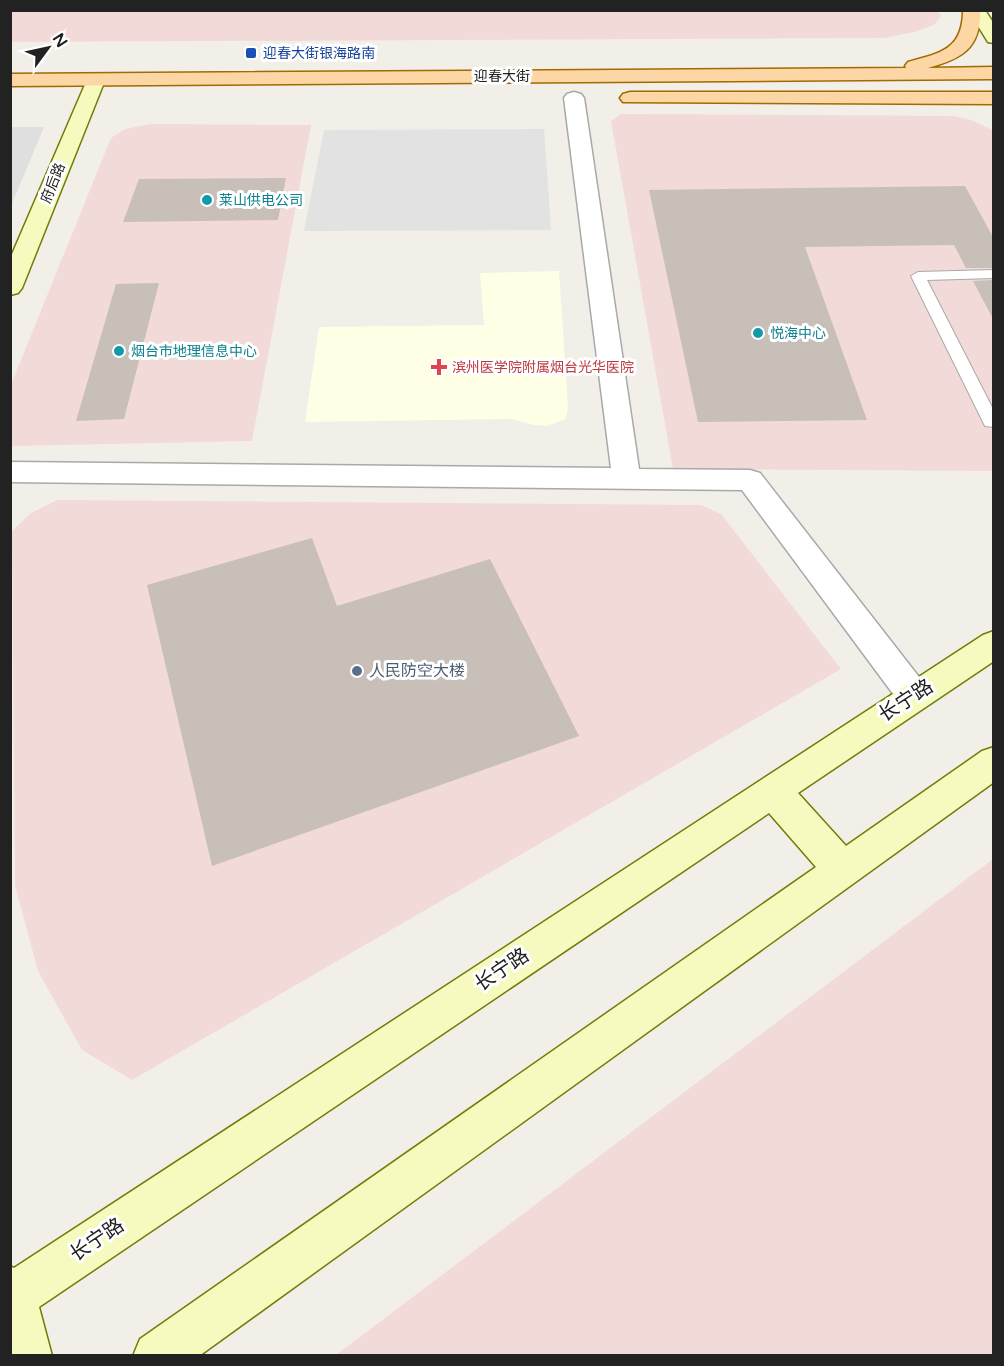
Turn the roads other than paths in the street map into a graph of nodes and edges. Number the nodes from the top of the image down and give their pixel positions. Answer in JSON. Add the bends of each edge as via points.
{"nodes":[{"id":1,"x":971,"y":10,"type":"edge"},
{"id":2,"x":976,"y":10,"type":"edge"},
{"id":3,"x":993,"y":38,"type":"edge"},
{"id":4,"x":993,"y":73,"type":"edge"},
{"id":5,"x":884,"y":74,"type":"junction"},
{"id":6,"x":10,"y":80,"type":"edge"},
{"id":7,"x":96,"y":80,"type":"junction"},
{"id":8,"x":574,"y":98,"type":"junction"},
{"id":9,"x":908,"y":98,"type":"junction"},
{"id":10,"x":993,"y":98,"type":"edge"},
{"id":11,"x":550,"y":99,"type":"dead end"},
{"id":12,"x":64,"y":102,"type":"dead end"},
{"id":13,"x":86,"y":102,"type":"junction"},
{"id":14,"x":110,"y":102,"type":"dead end"},
{"id":15,"x":993,"y":112,"type":"edge"},
{"id":16,"x":993,"y":274,"type":"edge"},
{"id":17,"x":10,"y":288,"type":"edge"},
{"id":18,"x":993,"y":422,"type":"edge"},
{"id":19,"x":10,"y":472,"type":"edge"},
{"id":20,"x":626,"y":478,"type":"junction"},
{"id":21,"x":993,"y":644,"type":"edge"},
{"id":22,"x":914,"y":696,"type":"junction"},
{"id":23,"x":993,"y":762,"type":"edge"},
{"id":24,"x":772,"y":790,"type":"junction"},
{"id":25,"x":842,"y":869,"type":"junction"},
{"id":26,"x":11,"y":1295,"type":"edge"},
{"id":27,"x":28,"y":1356,"type":"edge"},
{"id":28,"x":157,"y":1356,"type":"edge"}],
"edges":[{"from":1,"to":5,"type":"main road","via":[[973,28],[968,42],[955,52]]},
{"from":2,"to":3,"type":"street"},
{"from":4,"to":5,"type":"main road","name":"迎春大街"},
{"from":5,"to":7,"type":"main road","name":"迎春大街"},
{"from":6,"to":7,"type":"main road","name":"迎春大街"},
{"from":7,"to":13,"type":"street","name":"府后路"},
{"from":8,"to":9,"type":"main road","name":"迎春大街"},
{"from":8,"to":11,"type":"main road","name":"迎春大街"},
{"from":8,"to":20,"type":"street"},
{"from":9,"to":10,"type":"main road","name":"迎春大街"},
{"from":9,"to":15,"type":"main road"},
{"from":12,"to":13,"type":"main road"},
{"from":13,"to":14,"type":"main road"},
{"from":13,"to":17,"type":"street","name":"府后路"},
{"from":16,"to":18,"type":"lane","via":[[918,276]]},
{"from":19,"to":20,"type":"street"},
{"from":20,"to":22,"type":"street","via":[[750,480]]},
{"from":21,"to":22,"type":"street","name":"长宁路"},
{"from":22,"to":24,"type":"street","name":"长宁路"},
{"from":23,"to":25,"type":"street"},
{"from":24,"to":25,"type":"street"},
{"from":24,"to":26,"type":"street","name":"长宁路"},
{"from":25,"to":28,"type":"street"},
{"from":26,"to":27,"type":"street"}]}
